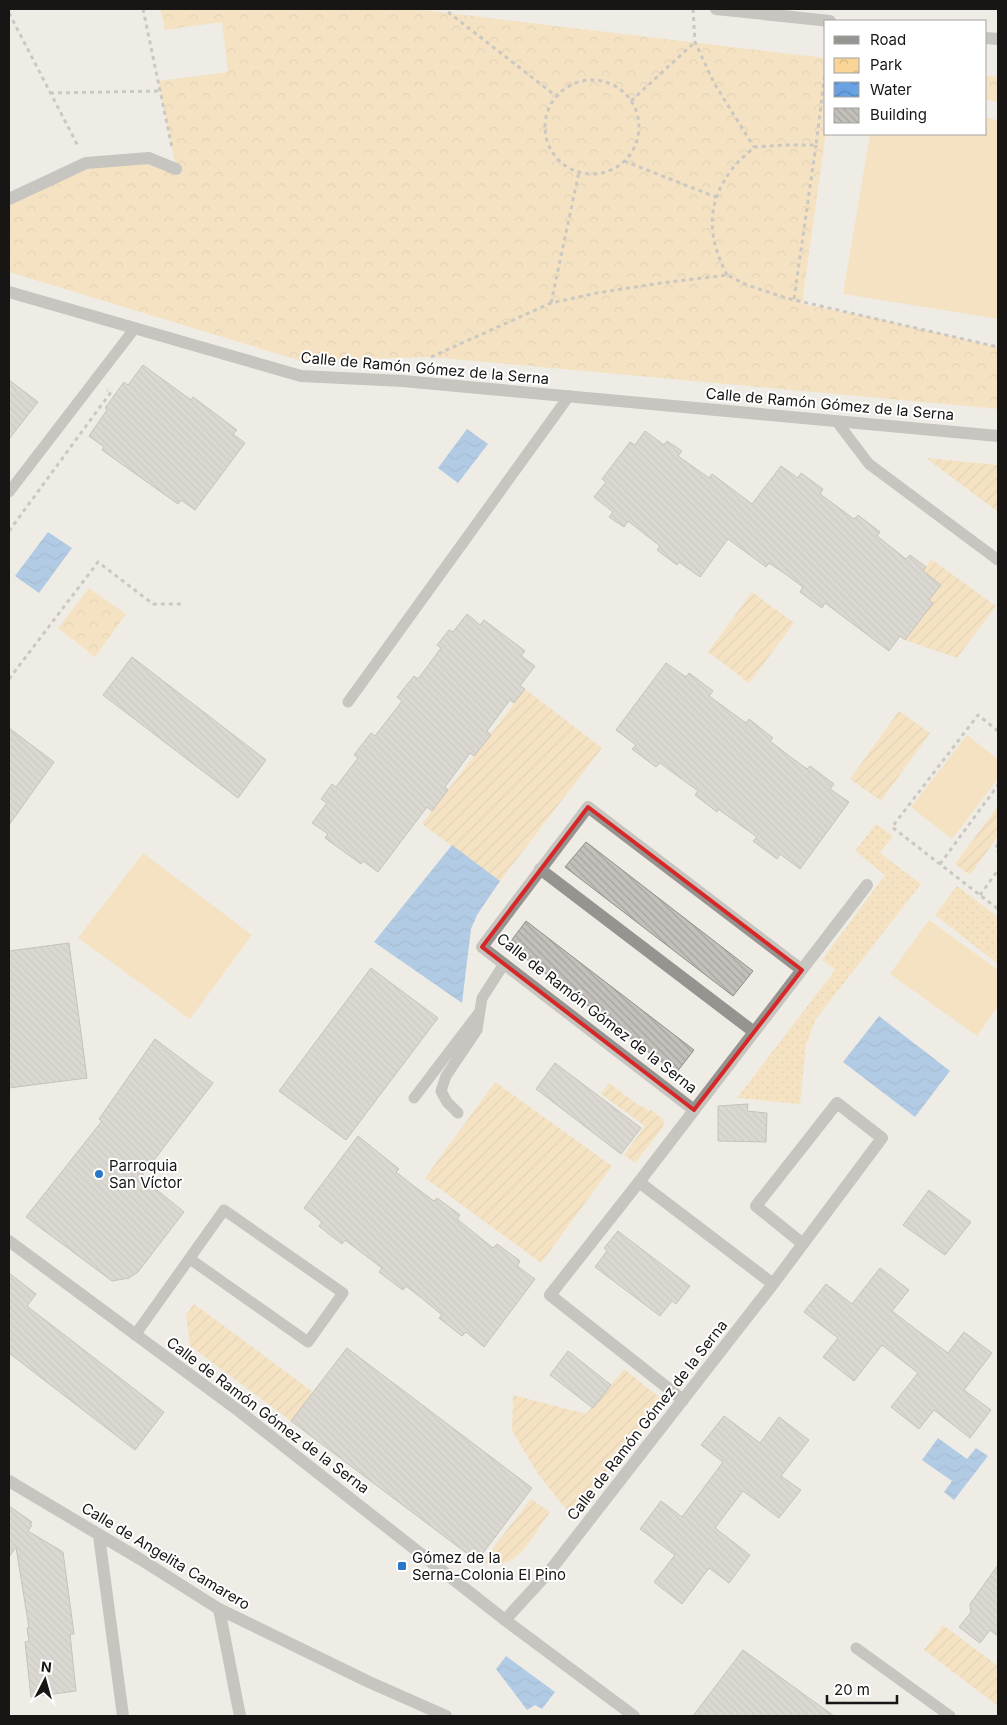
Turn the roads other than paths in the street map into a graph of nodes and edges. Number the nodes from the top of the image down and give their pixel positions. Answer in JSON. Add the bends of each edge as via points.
{"nodes":[{"id":1,"x":716,"y":9,"type":"edge"},
{"id":2,"x":744,"y":10,"type":"edge"},
{"id":3,"x":824,"y":20,"type":"edge"},
{"id":4,"x":176,"y":169,"type":"road end"},
{"id":5,"x":9,"y":199,"type":"edge"},
{"id":6,"x":9,"y":292,"type":"edge"},
{"id":7,"x":135,"y":328,"type":"junction"},
{"id":8,"x":569,"y":396,"type":"junction"},
{"id":9,"x":837,"y":422,"type":"junction"},
{"id":10,"x":998,"y":436,"type":"edge"},
{"id":11,"x":9,"y":492,"type":"edge"},
{"id":12,"x":998,"y":560,"type":"edge"},
{"id":13,"x":348,"y":702,"type":"dead end"},
{"id":14,"x":540,"y":869,"type":"junction"},
{"id":15,"x":867,"y":885,"type":"dead end"},
{"id":16,"x":504,"y":964,"type":"junction"},
{"id":17,"x":802,"y":970,"type":"junction"},
{"id":18,"x":480,"y":1012,"type":"junction"},
{"id":19,"x":754,"y":1032,"type":"junction"},
{"id":20,"x":414,"y":1098,"type":"dead end"},
{"id":21,"x":694,"y":1110,"type":"junction"},
{"id":22,"x":458,"y":1113,"type":"dead end"},
{"id":23,"x":639,"y":1182,"type":"junction"},
{"id":24,"x":9,"y":1240,"type":"edge"},
{"id":25,"x":803,"y":1244,"type":"junction"},
{"id":26,"x":190,"y":1258,"type":"junction"},
{"id":27,"x":773,"y":1284,"type":"junction"},
{"id":28,"x":135,"y":1335,"type":"junction"},
{"id":29,"x":683,"y":1400,"type":"junction"},
{"id":30,"x":9,"y":1481,"type":"edge"},
{"id":31,"x":99,"y":1536,"type":"junction"},
{"id":32,"x":219,"y":1609,"type":"junction"},
{"id":33,"x":505,"y":1620,"type":"junction"},
{"id":34,"x":856,"y":1648,"type":"dead end"},
{"id":35,"x":123,"y":1716,"type":"edge"},
{"id":36,"x":240,"y":1716,"type":"edge"},
{"id":37,"x":446,"y":1716,"type":"edge"},
{"id":38,"x":634,"y":1716,"type":"edge"},
{"id":39,"x":950,"y":1716,"type":"edge"}],
"edges":[{"from":1,"to":2,"type":"street"},
{"from":2,"to":3,"type":"street"},
{"from":4,"to":5,"type":"street","via":[[150,158],[86,163]]},
{"from":6,"to":7,"type":"street","name":"Calle de Ramón Gómez de la Serna"},
{"from":7,"to":8,"type":"street","name":"Calle de Ramón Gómez de la Serna","via":[[301,376],[403,381]]},
{"from":7,"to":11,"type":"lane"},
{"from":8,"to":9,"type":"street","name":"Calle de Ramón Gómez de la Serna"},
{"from":8,"to":13,"type":"lane","name":"Calle de Ramón Gómez de la Serna"},
{"from":9,"to":10,"type":"street","name":"Calle de Ramón Gómez de la Serna"},
{"from":9,"to":12,"type":"lane","via":[[869,464]]},
{"from":14,"to":16,"type":"street","name":"Calle de Ramón Gómez de la Serna","via":[[482,946]]},
{"from":14,"to":17,"type":"street","name":"Calle de Ramón Gómez de la Serna","via":[[588,807]]},
{"from":14,"to":19,"type":"street"},
{"from":15,"to":17,"type":"street","name":"Calle de Ramón Gómez de la Serna"},
{"from":16,"to":18,"type":"lane","via":[[482,998]]},
{"from":16,"to":21,"type":"street","name":"Calle de Ramón Gómez de la Serna"},
{"from":17,"to":19,"type":"street","name":"Calle de Ramón Gómez de la Serna"},
{"from":18,"to":20,"type":"lane"},
{"from":18,"to":22,"type":"lane","via":[[477,1030],[446,1076],[441,1091]]},
{"from":19,"to":21,"type":"street","name":"Calle de Ramón Gómez de la Serna"},
{"from":21,"to":23,"type":"street","name":"Calle de Ramón Gómez de la Serna"},
{"from":23,"to":27,"type":"street"},
{"from":23,"to":29,"type":"street","name":"Calle de Ramón Gómez de la Serna","via":[[550,1295]]},
{"from":24,"to":28,"type":"street","name":"Calle de Ramón Gómez de la Serna"},
{"from":25,"to":25,"type":"street","name":"Calle de Ramón Gómez de la Serna","via":[[882,1138],[837,1103],[756,1206]]},
{"from":25,"to":27,"type":"street","name":"Calle de Ramón Gómez de la Serna"},
{"from":26,"to":26,"type":"lane","via":[[308,1342],[343,1293],[224,1210]]},
{"from":26,"to":28,"type":"lane"},
{"from":27,"to":29,"type":"street","name":"Calle de Ramón Gómez de la Serna"},
{"from":28,"to":33,"type":"street","name":"Calle de Ramón Gómez de la Serna","via":[[239,1411]]},
{"from":29,"to":33,"type":"street","name":"Calle de Ramón Gómez de la Serna","via":[[549,1572]]},
{"from":30,"to":31,"type":"street","name":"Calle de Angelita Camarero"},
{"from":31,"to":32,"type":"street","name":"Calle de Angelita Camarero"},
{"from":31,"to":35,"type":"street"},
{"from":32,"to":36,"type":"street"},
{"from":32,"to":37,"type":"street","name":"Calle de Angelita Camarero"},
{"from":33,"to":38,"type":"street","name":"Calle de Ramón Gómez de la Serna"},
{"from":34,"to":39,"type":"lane"}]}
